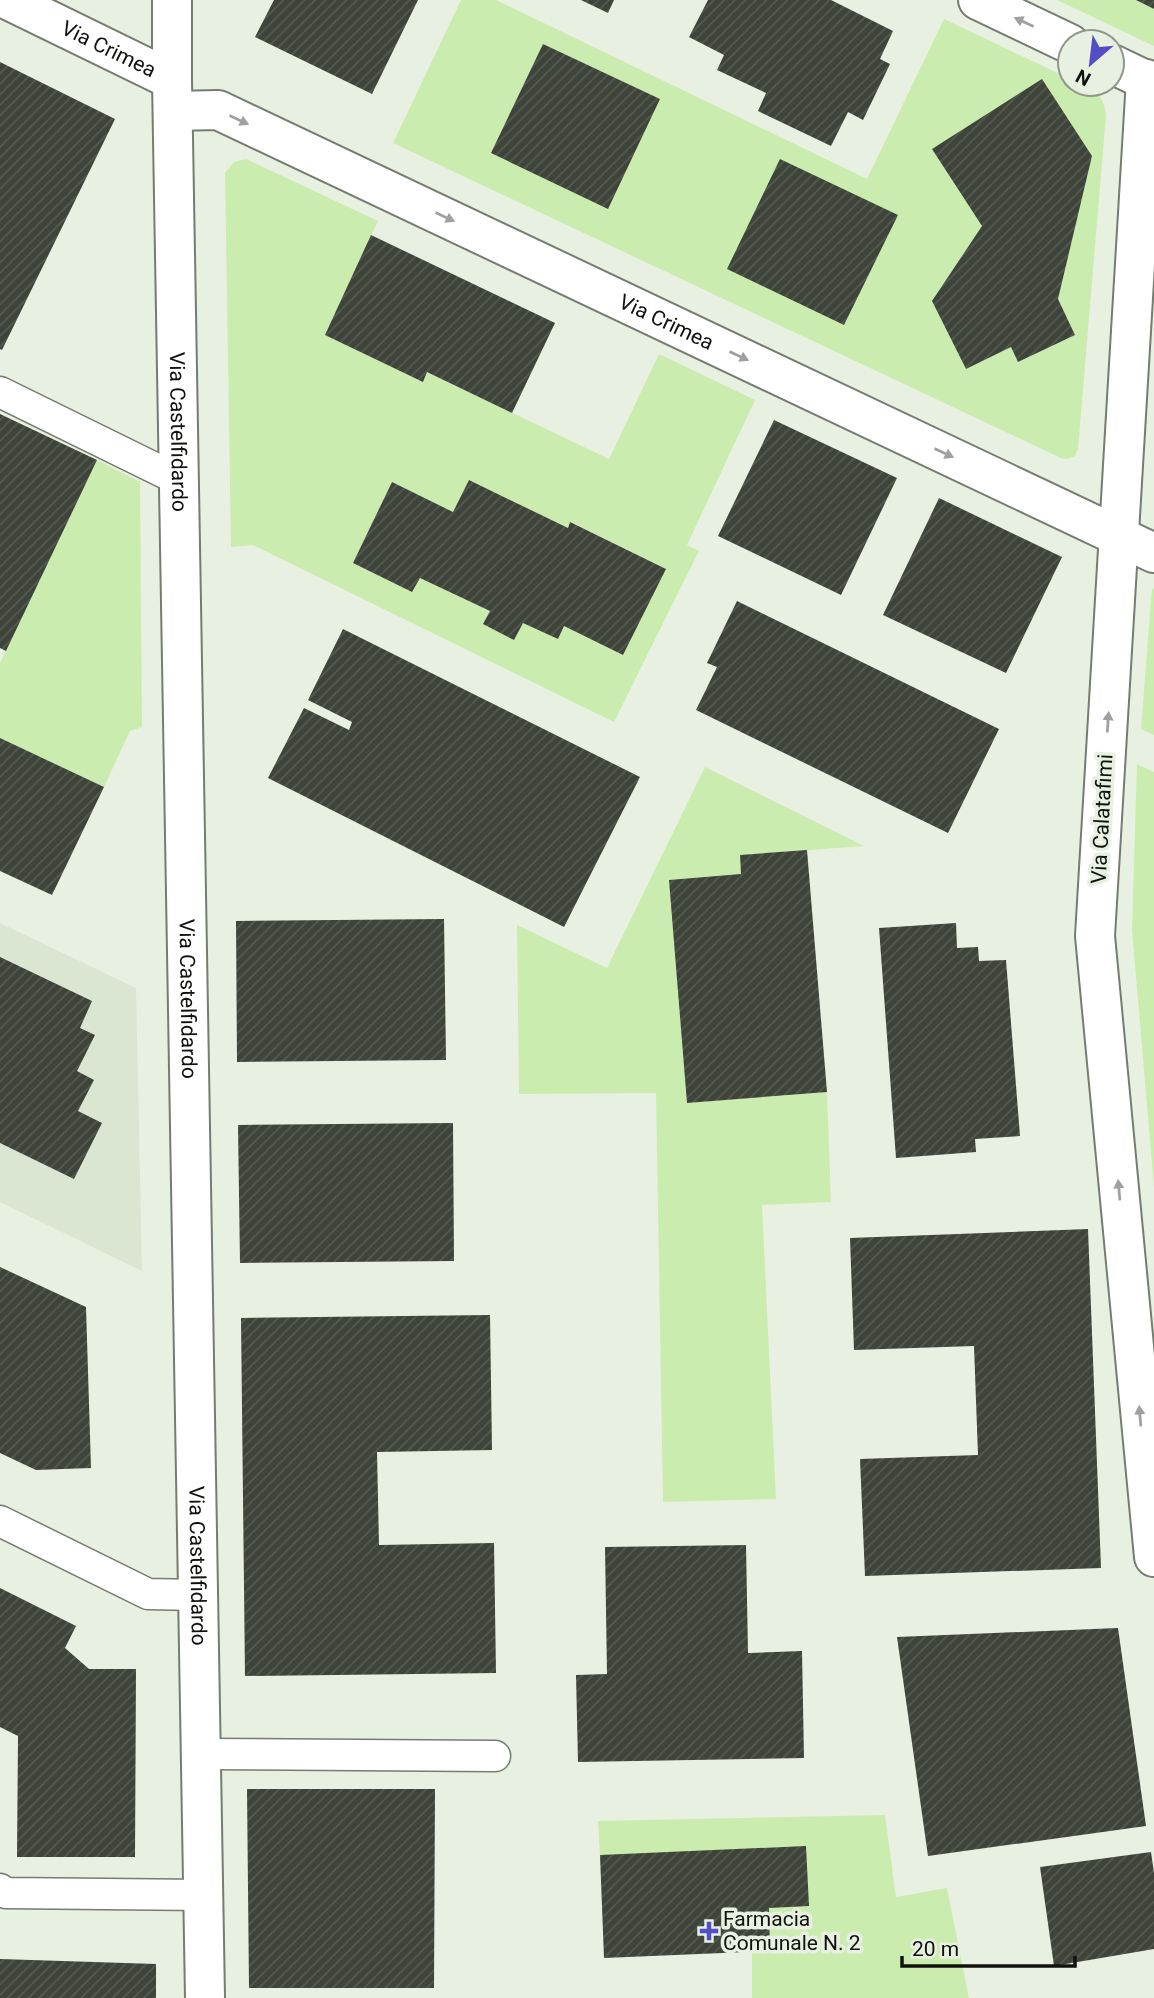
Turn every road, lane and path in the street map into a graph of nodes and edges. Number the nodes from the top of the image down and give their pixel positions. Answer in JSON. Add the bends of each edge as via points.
{"nodes":[{"id":1,"x":8,"y":0,"type":"edge"},
{"id":2,"x":172,"y":0,"type":"edge"},
{"id":3,"x":978,"y":0,"type":"edge"},
{"id":4,"x":1056,"y":37,"type":"edge"},
{"id":5,"x":1137,"y":76,"type":"edge"},
{"id":6,"x":172,"y":95,"type":"junction"},
{"id":7,"x":0,"y":393,"type":"edge"},
{"id":8,"x":179,"y":480,"type":"junction"},
{"id":9,"x":1118,"y":536,"type":"junction"},
{"id":10,"x":1154,"y":553,"type":"edge"},
{"id":11,"x":0,"y":1521,"type":"edge"},
{"id":12,"x":1154,"y":1557,"type":"edge"},
{"id":13,"x":199,"y":1595,"type":"junction"},
{"id":14,"x":201,"y":1754,"type":"junction"},
{"id":15,"x":495,"y":1756,"type":"dead end"},
{"id":16,"x":0,"y":1889,"type":"edge"},
{"id":17,"x":204,"y":1895,"type":"junction"},
{"id":18,"x":205,"y":1998,"type":"edge"}],
"edges":[{"from":1,"to":6,"type":"street","name":"Via Crimea"},
{"from":2,"to":6,"type":"street","name":"Via Castelfidardo"},
{"from":4,"to":3,"type":"street","one_way":true},
{"from":5,"to":9,"type":"street","name":"Via Calatafimi"},
{"from":6,"to":8,"type":"street","name":"Via Castelfidardo"},
{"from":6,"to":9,"type":"street","name":"Via Crimea","one_way":true,"via":[[218,110]]},
{"from":7,"to":8,"type":"lane"},
{"from":8,"to":13,"type":"street","name":"Via Castelfidardo"},
{"from":9,"to":10,"type":"street","name":"Via Crimea"},
{"from":12,"to":9,"type":"street","name":"Via Calatafimi","one_way":true,"via":[[1095,936]]},
{"from":11,"to":13,"type":"lane","via":[[148,1594]]},
{"from":13,"to":14,"type":"street","name":"Via Castelfidardo"},
{"from":14,"to":15,"type":"lane"},
{"from":14,"to":17,"type":"street","name":"Via Castelfidardo"},
{"from":16,"to":17,"type":"lane","via":[[6,1893]]},
{"from":17,"to":18,"type":"street","name":"Via Castelfidardo"}]}
